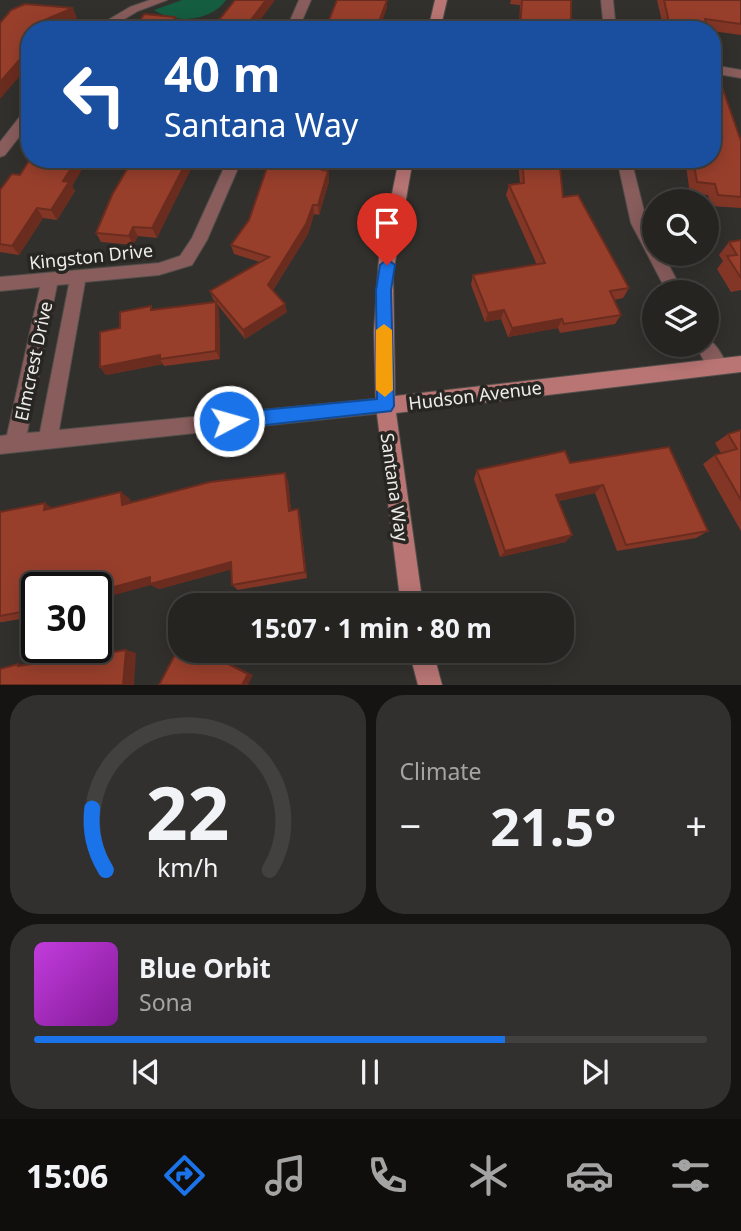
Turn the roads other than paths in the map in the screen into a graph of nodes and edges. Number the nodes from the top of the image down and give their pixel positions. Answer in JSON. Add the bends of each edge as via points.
{"nodes":[{"id":1,"x":161,"y":0,"type":"edge"},
{"id":2,"x":305,"y":0,"type":"edge"},
{"id":3,"x":441,"y":0,"type":"edge"},
{"id":4,"x":607,"y":0,"type":"edge"},
{"id":5,"x":113,"y":21,"type":"edge"},
{"id":6,"x":296,"y":21,"type":"edge"},
{"id":7,"x":436,"y":21,"type":"edge"},
{"id":8,"x":609,"y":21,"type":"edge"},
{"id":9,"x":721,"y":71,"type":"edge"},
{"id":10,"x":741,"y":74,"type":"edge"},
{"id":11,"x":21,"y":125,"type":"edge"},
{"id":12,"x":0,"y":152,"type":"edge"},
{"id":13,"x":231,"y":168,"type":"edge"},
{"id":14,"x":404,"y":168,"type":"edge"},
{"id":15,"x":626,"y":168,"type":"edge"},
{"id":16,"x":78,"y":277,"type":"junction"},
{"id":17,"x":50,"y":280,"type":"junction"},
{"id":18,"x":670,"y":280,"type":"edge"},
{"id":19,"x":0,"y":284,"type":"edge"},
{"id":20,"x":713,"y":357,"type":"edge"},
{"id":21,"x":741,"y":364,"type":"edge"},
{"id":22,"x":719,"y":367,"type":"junction"},
{"id":23,"x":385,"y":406,"type":"junction"},
{"id":24,"x":48,"y":440,"type":"junction"},
{"id":25,"x":8,"y":444,"type":"edge"},
{"id":26,"x":410,"y":593,"type":"edge"},
{"id":27,"x":424,"y":663,"type":"edge"},
{"id":28,"x":430,"y":685,"type":"edge"}],
"edges":[{"from":1,"to":5,"type":"street"},
{"from":2,"to":6,"type":"street"},
{"from":3,"to":7,"type":"street"},
{"from":4,"to":8,"type":"street"},
{"from":9,"to":10,"type":"street"},
{"from":11,"to":12,"type":"street"},
{"from":13,"to":16,"type":"street","name":"Kingston Drive","via":[[186,261],[159,269]]},
{"from":14,"to":23,"type":"street","name":"Santana Way","via":[[384,290]]},
{"from":15,"to":18,"type":"street","via":[[639,223]]},
{"from":16,"to":17,"type":"street","name":"Kingston Drive"},
{"from":16,"to":24,"type":"street","name":"Elmcrest Drive"},
{"from":17,"to":19,"type":"street","name":"Kingston Drive"},
{"from":17,"to":25,"type":"street","name":"Elmcrest Drive"},
{"from":20,"to":22,"type":"street"},
{"from":21,"to":22,"type":"street","name":"Hudson Avenue"},
{"from":22,"to":23,"type":"street","name":"Hudson Avenue"},
{"from":23,"to":24,"type":"street","name":"Hudson Avenue"},
{"from":23,"to":26,"type":"street","name":"Santana Way"},
{"from":24,"to":25,"type":"street","name":"Hudson Avenue"},
{"from":27,"to":28,"type":"street"}]}
